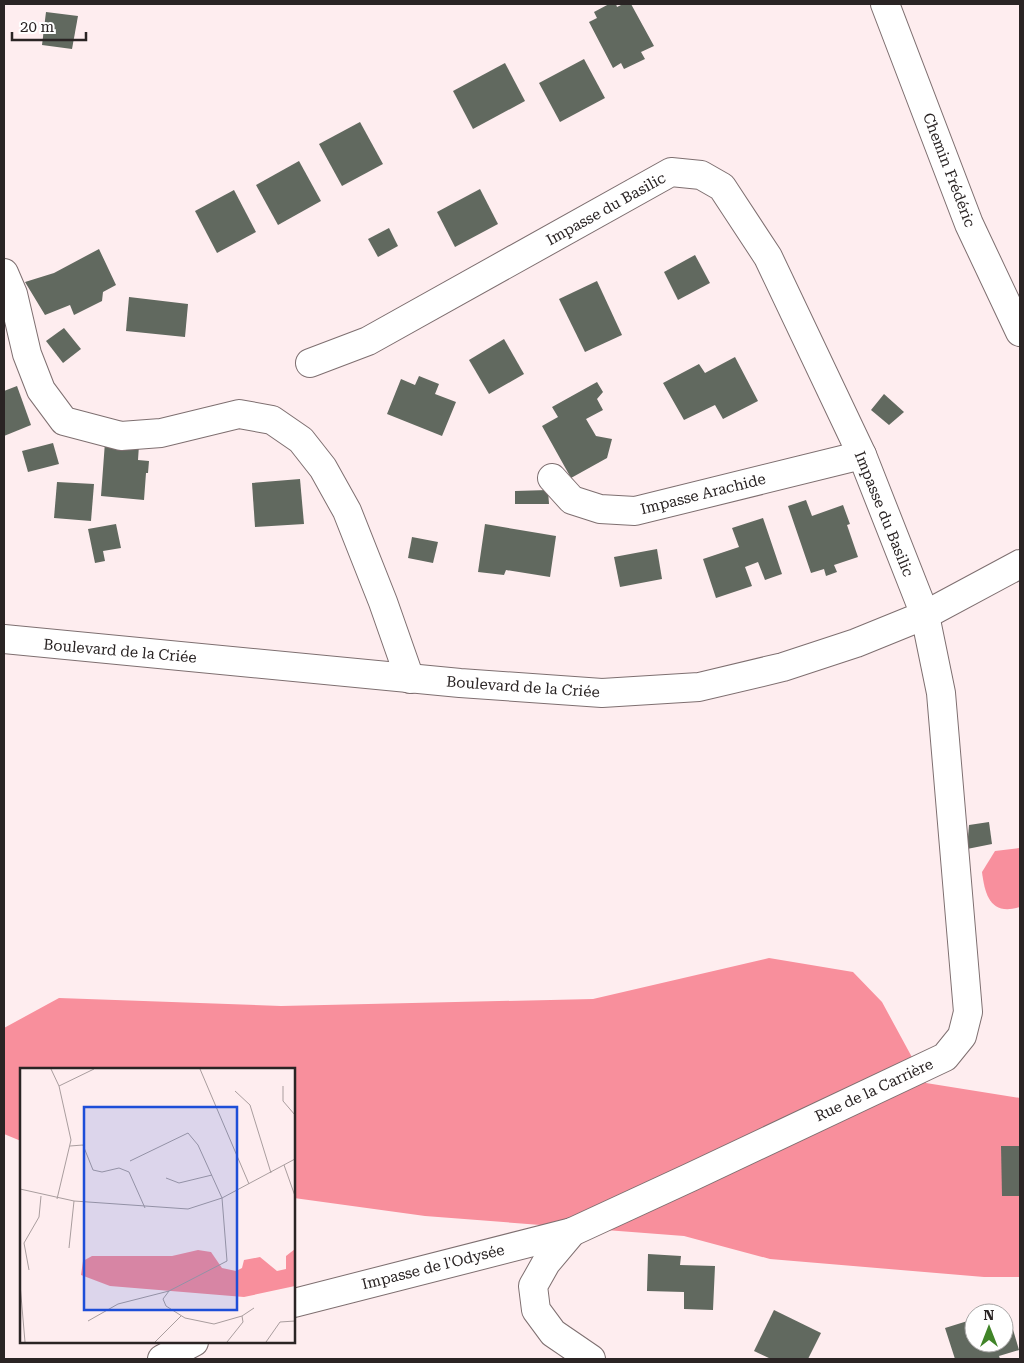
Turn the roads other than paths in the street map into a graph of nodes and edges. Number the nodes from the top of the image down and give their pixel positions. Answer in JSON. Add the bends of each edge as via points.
{"nodes":[{"id":1,"x":885,"y":4,"type":"edge"},
{"id":2,"x":4,"y":273,"type":"edge"},
{"id":3,"x":1020,"y":332,"type":"edge"},
{"id":4,"x":310,"y":363,"type":"dead end"},
{"id":5,"x":862,"y":455,"type":"junction"},
{"id":6,"x":552,"y":478,"type":"dead end"},
{"id":7,"x":1020,"y":564,"type":"edge"},
{"id":8,"x":924,"y":614,"type":"junction"},
{"id":9,"x":4,"y":639,"type":"edge"},
{"id":10,"x":410,"y":679,"type":"junction"},
{"id":11,"x":572,"y":1232,"type":"junction"},
{"id":12,"x":295,"y":1303,"type":"edge"},
{"id":13,"x":192,"y":1343,"type":"edge"},
{"id":14,"x":162,"y":1359,"type":"edge"},
{"id":15,"x":591,"y":1359,"type":"edge"}],
"edges":[{"from":1,"to":3,"type":"street","name":"Chemin Frédéric","via":[[969,224]]},
{"from":2,"to":10,"type":"street","via":[[41,390],[64,421],[121,436],[161,433],[239,414],[272,420],[301,440],[323,468],[347,511]]},
{"from":4,"to":5,"type":"street","name":"Impasse du Basilic","via":[[368,341],[671,172],[701,175],[722,187],[768,257]]},
{"from":5,"to":6,"type":"street","name":"Impasse Arachide","via":[[635,511],[600,509],[572,500]]},
{"from":5,"to":8,"type":"street","name":"Impasse du Basilic"},
{"from":7,"to":8,"type":"street","name":"Boulevard de la Criée"},
{"from":8,"to":10,"type":"street","name":"Boulevard de la Criée","via":[[856,643],[792,664],[699,688],[602,693]]},
{"from":8,"to":11,"type":"street","name":"Rue de la Carrière","via":[[942,693],[968,1012],[962,1036],[945,1057]]},
{"from":9,"to":10,"type":"street","name":"Boulevard de la Criée"},
{"from":11,"to":12,"type":"street","name":"Impasse de l'Odysée"},
{"from":11,"to":15,"type":"street","name":"Rue de la Carrière","via":[[546,1262],[533,1286],[536,1310],[553,1333]]},
{"from":13,"to":14,"type":"street"}]}
